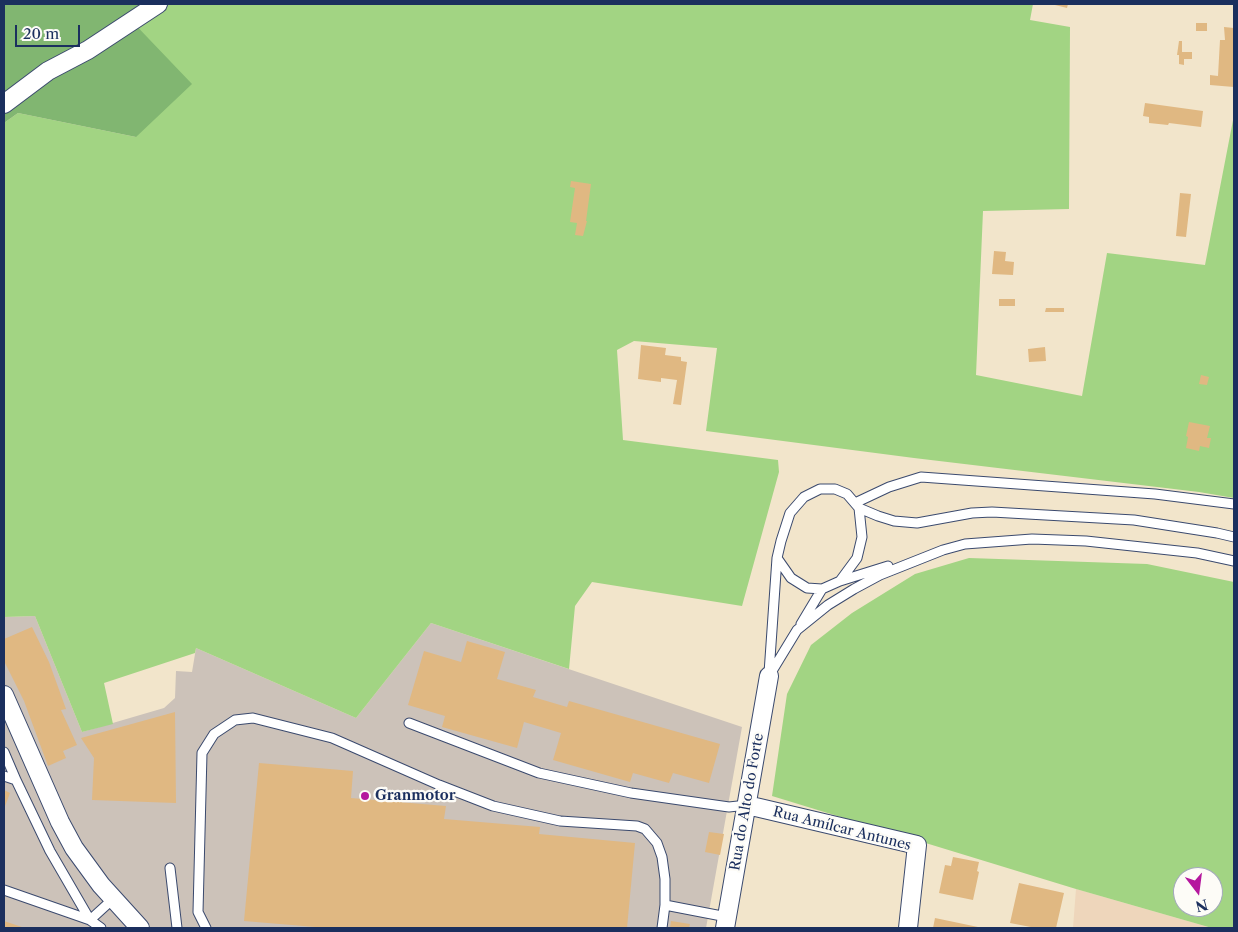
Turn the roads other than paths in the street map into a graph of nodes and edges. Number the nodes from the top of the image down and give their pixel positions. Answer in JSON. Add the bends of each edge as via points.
{"nodes":[{"id":1,"x":158,"y":4,"type":"edge"},
{"id":2,"x":4,"y":104,"type":"edge"},
{"id":3,"x":1234,"y":504,"type":"edge"},
{"id":4,"x":857,"y":506,"type":"junction"},
{"id":5,"x":1234,"y":532,"type":"edge"},
{"id":6,"x":1217,"y":533,"type":"junction"},
{"id":7,"x":1234,"y":538,"type":"edge"},
{"id":8,"x":943,"y":550,"type":"junction"},
{"id":9,"x":777,"y":558,"type":"junction"},
{"id":10,"x":1234,"y":561,"type":"edge"},
{"id":11,"x":840,"y":581,"type":"junction"},
{"id":12,"x":822,"y":589,"type":"junction"},
{"id":13,"x":797,"y":630,"type":"junction"},
{"id":14,"x":769,"y":676,"type":"junction"},
{"id":15,"x":4,"y":695,"type":"edge"},
{"id":16,"x":409,"y":723,"type":"dead end"},
{"id":17,"x":4,"y":752,"type":"edge"},
{"id":18,"x":4,"y":776,"type":"edge"},
{"id":19,"x":16,"y":780,"type":"junction"},
{"id":20,"x":747,"y":805,"type":"junction"},
{"id":21,"x":170,"y":868,"type":"dead end"},
{"id":22,"x":4,"y":890,"type":"edge"},
{"id":23,"x":113,"y":899,"type":"junction"},
{"id":24,"x":665,"y":905,"type":"junction"},
{"id":25,"x":90,"y":920,"type":"junction"},
{"id":26,"x":726,"y":922,"type":"edge"},
{"id":27,"x":101,"y":928,"type":"edge"},
{"id":28,"x":140,"y":928,"type":"edge"},
{"id":29,"x":177,"y":928,"type":"edge"},
{"id":30,"x":206,"y":928,"type":"edge"},
{"id":31,"x":662,"y":928,"type":"edge"},
{"id":32,"x":908,"y":928,"type":"edge"}],
"edges":[{"from":1,"to":2,"type":"street","via":[[88,50],[48,71]]},
{"from":3,"to":4,"type":"lane","via":[[1155,494],[921,477],[889,487]]},
{"from":4,"to":6,"type":"lane","via":[[894,521],[917,523],[992,512],[1134,520]]},
{"from":4,"to":9,"type":"lane","via":[[847,494],[835,489],[820,489],[804,497],[790,513]]},
{"from":4,"to":11,"type":"lane","via":[[862,537],[858,558]]},
{"from":5,"to":6,"type":"lane"},
{"from":6,"to":7,"type":"lane"},
{"from":8,"to":10,"type":"lane","via":[[965,544],[1032,539],[1149,547]]},
{"from":8,"to":11,"type":"lane"},
{"from":8,"to":13,"type":"lane","via":[[854,589]]},
{"from":9,"to":12,"type":"lane","via":[[791,578],[807,588]]},
{"from":9,"to":14,"type":"lane"},
{"from":11,"to":12,"type":"lane"},
{"from":12,"to":13,"type":"lane"},
{"from":13,"to":14,"type":"lane"},
{"from":14,"to":20,"type":"street","name":"Rua do Alto do Forte"},
{"from":15,"to":23,"type":"street","via":[[60,822],[74,848]]},
{"from":16,"to":20,"type":"lane","via":[[539,773],[631,793],[729,806]]},
{"from":17,"to":19,"type":"lane"},
{"from":18,"to":19,"type":"lane"},
{"from":19,"to":25,"type":"lane","via":[[50,851]]},
{"from":20,"to":26,"type":"street","name":"Rua do Alto do Forte"},
{"from":20,"to":32,"type":"street","name":"Rua Amílcar Antunes","via":[[917,845]]},
{"from":21,"to":29,"type":"lane"},
{"from":22,"to":25,"type":"lane"},
{"from":23,"to":25,"type":"lane"},
{"from":23,"to":28,"type":"street"},
{"from":24,"to":26,"type":"lane"},
{"from":24,"to":30,"type":"lane","via":[[662,856],[657,843],[645,829],[560,821],[493,806],[332,738],[254,718],[235,720],[214,734],[202,753],[198,912]]},
{"from":24,"to":31,"type":"lane"},
{"from":25,"to":27,"type":"lane"}]}
